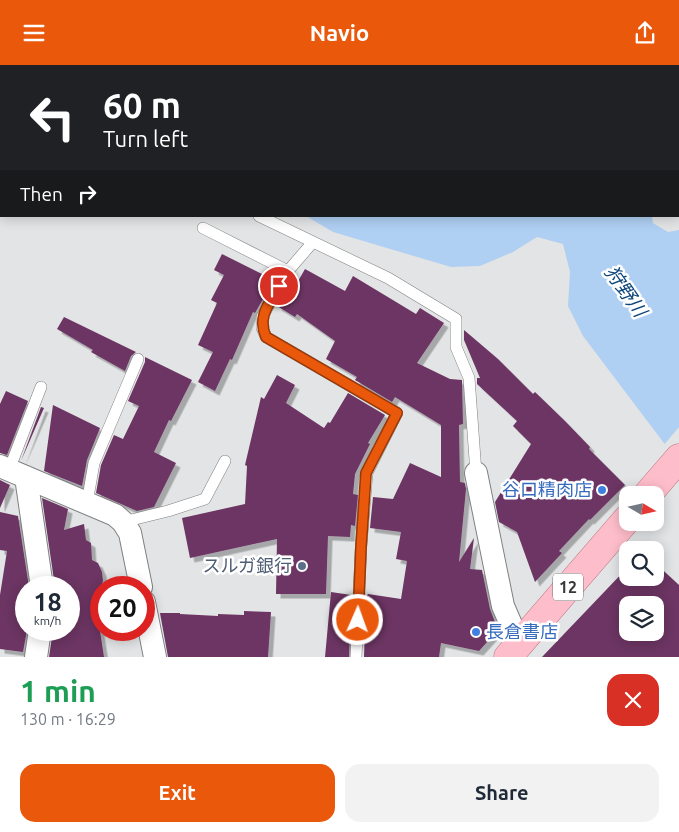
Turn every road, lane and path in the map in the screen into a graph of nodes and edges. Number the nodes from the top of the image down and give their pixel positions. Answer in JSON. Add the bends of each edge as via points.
{"nodes":[{"id":1,"x":261,"y":217,"type":"edge"},
{"id":2,"x":203,"y":228,"type":"dead end"},
{"id":3,"x":313,"y":242,"type":"junction"},
{"id":4,"x":288,"y":271,"type":"junction"},
{"id":5,"x":138,"y":359,"type":"dead end"},
{"id":6,"x":41,"y":387,"type":"dead end"},
{"id":7,"x":679,"y":458,"type":"edge"},
{"id":8,"x":225,"y":461,"type":"dead end"},
{"id":9,"x":12,"y":471,"type":"edge"},
{"id":10,"x":476,"y":473,"type":"joint"},
{"id":11,"x":655,"y":486,"type":"edge"},
{"id":12,"x":87,"y":503,"type":"junction"},
{"id":13,"x":123,"y":522,"type":"junction"},
{"id":14,"x":619,"y":528,"type":"edge"},
{"id":15,"x":39,"y":576,"type":"edge"},
{"id":16,"x":139,"y":576,"type":"edge"},
{"id":17,"x":38,"y":641,"type":"edge"},
{"id":18,"x":152,"y":641,"type":"edge"},
{"id":19,"x":514,"y":650,"type":"edge"},
{"id":20,"x":36,"y":657,"type":"edge"},
{"id":21,"x":155,"y":657,"type":"edge"},
{"id":22,"x":356,"y":657,"type":"edge"}],
"edges":[{"from":1,"to":3,"type":"lane"},
{"from":2,"to":4,"type":"lane"},
{"from":3,"to":4,"type":"lane"},
{"from":3,"to":10,"type":"lane","via":[[388,278],[456,319],[456,347],[469,378]]},
{"from":4,"to":22,"type":"lane","via":[[262,317],[266,337],[397,413],[366,473]]},
{"from":5,"to":12,"type":"lane","via":[[94,463]]},
{"from":6,"to":9,"type":"lane"},
{"from":7,"to":11,"type":"main road"},
{"from":8,"to":13,"type":"lane","via":[[205,499]]},
{"from":9,"to":12,"type":"street"},
{"from":9,"to":15,"type":"street"},
{"from":10,"to":19,"type":"street"},
{"from":12,"to":13,"type":"street"},
{"from":13,"to":16,"type":"street","via":[[130,533]]},
{"from":14,"to":19,"type":"main road","number":"12"},
{"from":17,"to":20,"type":"street"},
{"from":18,"to":21,"type":"street"}]}
